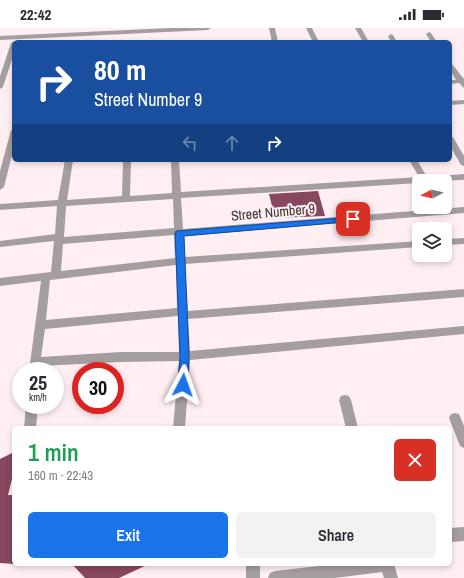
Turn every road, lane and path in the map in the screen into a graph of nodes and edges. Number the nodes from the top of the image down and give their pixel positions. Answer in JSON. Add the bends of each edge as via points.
{"nodes":[{"id":1,"x":18,"y":28,"type":"edge"},
{"id":2,"x":208,"y":28,"type":"edge"},
{"id":3,"x":272,"y":28,"type":"edge"},
{"id":4,"x":308,"y":28,"type":"edge"},
{"id":5,"x":358,"y":28,"type":"edge"},
{"id":6,"x":132,"y":32,"type":"edge"},
{"id":7,"x":91,"y":34,"type":"junction"},
{"id":8,"x":429,"y":34,"type":"dead end"},
{"id":9,"x":0,"y":38,"type":"edge"},
{"id":10,"x":12,"y":40,"type":"edge"},
{"id":11,"x":15,"y":40,"type":"edge"},
{"id":12,"x":26,"y":40,"type":"edge"},
{"id":13,"x":90,"y":40,"type":"edge"},
{"id":14,"x":275,"y":40,"type":"edge"},
{"id":15,"x":315,"y":40,"type":"edge"},
{"id":16,"x":365,"y":40,"type":"edge"},
{"id":17,"x":433,"y":40,"type":"edge"},
{"id":18,"x":12,"y":48,"type":"edge"},
{"id":19,"x":452,"y":68,"type":"edge"},
{"id":20,"x":3,"y":71,"type":"edge"},
{"id":21,"x":452,"y":82,"type":"edge"},
{"id":22,"x":463,"y":83,"type":"edge"},
{"id":23,"x":0,"y":87,"type":"edge"},
{"id":24,"x":464,"y":102,"type":"edge"},
{"id":25,"x":452,"y":103,"type":"edge"},
{"id":26,"x":12,"y":140,"type":"edge"},
{"id":27,"x":452,"y":142,"type":"edge"},
{"id":28,"x":69,"y":162,"type":"edge"},
{"id":29,"x":127,"y":162,"type":"edge"},
{"id":30,"x":175,"y":162,"type":"edge"},
{"id":31,"x":414,"y":162,"type":"edge"},
{"id":32,"x":464,"y":163,"type":"edge"},
{"id":33,"x":421,"y":174,"type":"edge"},
{"id":34,"x":464,"y":176,"type":"edge"},
{"id":35,"x":452,"y":177,"type":"edge"},
{"id":36,"x":412,"y":180,"type":"edge"},
{"id":37,"x":0,"y":187,"type":"edge"},
{"id":38,"x":178,"y":196,"type":"junction"},
{"id":39,"x":126,"y":199,"type":"junction"},
{"id":40,"x":62,"y":203,"type":"junction"},
{"id":41,"x":0,"y":207,"type":"edge"},
{"id":42,"x":464,"y":210,"type":"edge"},
{"id":43,"x":179,"y":232,"type":"junction"},
{"id":44,"x":59,"y":239,"type":"junction"},
{"id":45,"x":464,"y":241,"type":"edge"},
{"id":46,"x":452,"y":242,"type":"edge"},
{"id":47,"x":0,"y":244,"type":"edge"},
{"id":48,"x":412,"y":244,"type":"edge"},
{"id":49,"x":180,"y":261,"type":"junction"},
{"id":50,"x":51,"y":276,"type":"junction"},
{"id":51,"x":0,"y":282,"type":"edge"},
{"id":52,"x":464,"y":293,"type":"edge"},
{"id":53,"x":183,"y":313,"type":"junction"},
{"id":54,"x":40,"y":325,"type":"junction"},
{"id":55,"x":464,"y":330,"type":"edge"},
{"id":56,"x":184,"y":356,"type":"junction"},
{"id":57,"x":35,"y":362,"type":"edge"},
{"id":58,"x":64,"y":364,"type":"edge"},
{"id":59,"x":345,"y":400,"type":"dead end"},
{"id":60,"x":31,"y":414,"type":"edge"},
{"id":61,"x":455,"y":418,"type":"dead end"},
{"id":62,"x":30,"y":426,"type":"edge"},
{"id":63,"x":179,"y":426,"type":"edge"},
{"id":64,"x":352,"y":426,"type":"edge"},
{"id":65,"x":464,"y":442,"type":"edge"},
{"id":66,"x":464,"y":534,"type":"edge"},
{"id":67,"x":452,"y":535,"type":"edge"},
{"id":68,"x":253,"y":566,"type":"edge"},
{"id":69,"x":388,"y":569,"type":"edge"},
{"id":70,"x":253,"y":578,"type":"edge"},
{"id":71,"x":275,"y":578,"type":"edge"}],
"edges":[{"from":1,"to":11,"type":"street"},
{"from":2,"to":6,"type":"street"},
{"from":3,"to":14,"type":"street"},
{"from":4,"to":15,"type":"street"},
{"from":5,"to":16,"type":"street"},
{"from":6,"to":7,"type":"street"},
{"from":7,"to":12,"type":"street"},
{"from":7,"to":13,"type":"street"},
{"from":8,"to":17,"type":"street"},
{"from":9,"to":10,"type":"street"},
{"from":18,"to":20,"type":"street"},
{"from":19,"to":22,"type":"street"},
{"from":20,"to":23,"type":"street"},
{"from":21,"to":22,"type":"street"},
{"from":24,"to":25,"type":"street"},
{"from":26,"to":37,"type":"street"},
{"from":27,"to":32,"type":"street"},
{"from":28,"to":40,"type":"street"},
{"from":29,"to":39,"type":"street"},
{"from":30,"to":38,"type":"street"},
{"from":31,"to":33,"type":"street"},
{"from":34,"to":35,"type":"street"},
{"from":36,"to":38,"type":"street"},
{"from":38,"to":39,"type":"street"},
{"from":38,"to":43,"type":"street"},
{"from":39,"to":40,"type":"street"},
{"from":40,"to":41,"type":"street"},
{"from":40,"to":44,"type":"street"},
{"from":42,"to":43,"type":"street","name":"Street Number 9"},
{"from":43,"to":44,"type":"street","name":"Street Number 9"},
{"from":43,"to":49,"type":"street"},
{"from":44,"to":47,"type":"street","name":"Street Number 9"},
{"from":44,"to":50,"type":"street"},
{"from":45,"to":46,"type":"street"},
{"from":48,"to":49,"type":"street"},
{"from":49,"to":50,"type":"street"},
{"from":49,"to":53,"type":"street"},
{"from":50,"to":51,"type":"street"},
{"from":50,"to":54,"type":"street"},
{"from":52,"to":53,"type":"street"},
{"from":53,"to":54,"type":"street"},
{"from":53,"to":56,"type":"street"},
{"from":54,"to":57,"type":"street"},
{"from":55,"to":56,"type":"street"},
{"from":56,"to":58,"type":"street","via":[[121,357]]},
{"from":56,"to":63,"type":"street"},
{"from":59,"to":64,"type":"street"},
{"from":60,"to":62,"type":"street"},
{"from":61,"to":65,"type":"street"},
{"from":66,"to":67,"type":"street"},
{"from":68,"to":70,"type":"street"},
{"from":69,"to":71,"type":"street"}]}
